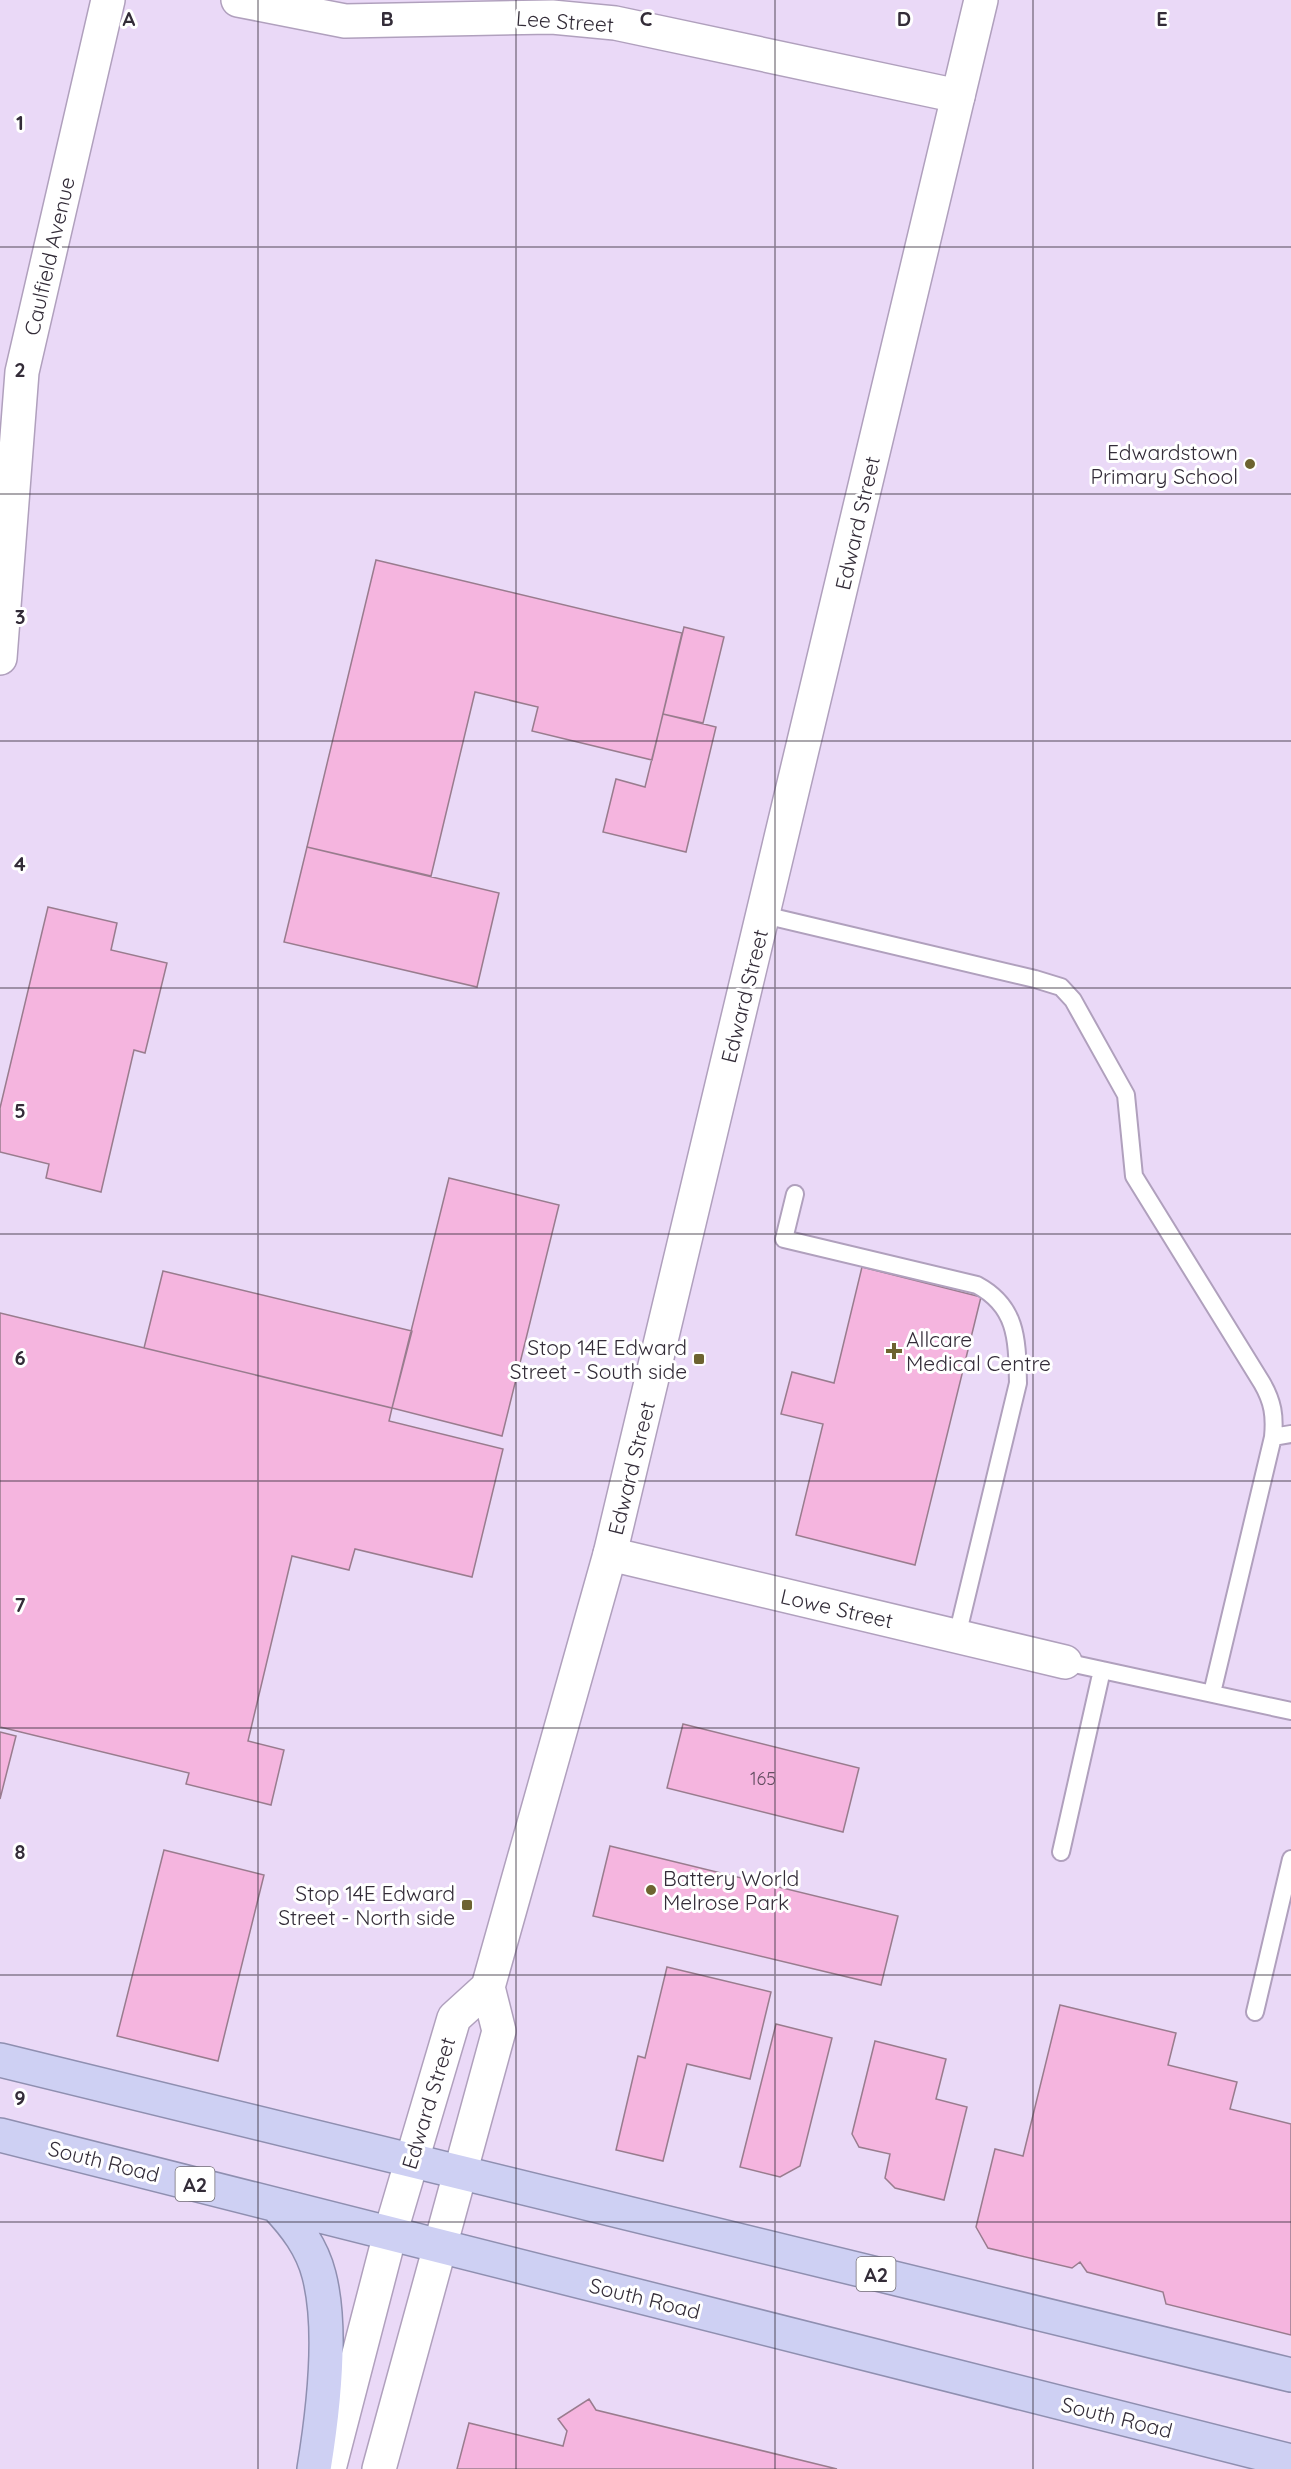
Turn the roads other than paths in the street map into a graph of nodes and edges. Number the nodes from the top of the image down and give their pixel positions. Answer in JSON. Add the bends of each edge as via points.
{"nodes":[{"id":1,"x":108,"y":0,"type":"edge"},
{"id":2,"x":238,"y":0,"type":"edge"},
{"id":3,"x":981,"y":0,"type":"edge"},
{"id":4,"x":958,"y":96,"type":"junction"},
{"id":5,"x":0,"y":658,"type":"edge"},
{"id":6,"x":764,"y":915,"type":"junction"},
{"id":7,"x":795,"y":1194,"type":"dead end"},
{"id":8,"x":1291,"y":1434,"type":"edge"},
{"id":9,"x":1273,"y":1437,"type":"junction"},
{"id":10,"x":610,"y":1554,"type":"junction"},
{"id":11,"x":957,"y":1636,"type":"junction"},
{"id":12,"x":1065,"y":1662,"type":"joint"},
{"id":13,"x":1102,"y":1670,"type":"junction"},
{"id":14,"x":1212,"y":1694,"type":"junction"},
{"id":15,"x":1291,"y":1711,"type":"edge"},
{"id":16,"x":1060,"y":1852,"type":"dead end"},
{"id":17,"x":1291,"y":1859,"type":"edge"},
{"id":18,"x":488,"y":1986,"type":"junction"},
{"id":19,"x":1255,"y":2012,"type":"dead end"},
{"id":20,"x":0,"y":2060,"type":"edge"},
{"id":21,"x":0,"y":2135,"type":"edge"},
{"id":22,"x":411,"y":2160,"type":"junction"},
{"id":23,"x":461,"y":2172,"type":"junction"},
{"id":24,"x":276,"y":2205,"type":"junction"},
{"id":25,"x":390,"y":2234,"type":"junction"},
{"id":26,"x":440,"y":2246,"type":"junction"},
{"id":27,"x":1291,"y":2376,"type":"edge"},
{"id":28,"x":1266,"y":2461,"type":"edge"},
{"id":29,"x":1291,"y":2461,"type":"edge"},
{"id":30,"x":315,"y":2469,"type":"edge"},
{"id":31,"x":329,"y":2469,"type":"edge"},
{"id":32,"x":380,"y":2469,"type":"edge"}],
"edges":[{"from":1,"to":5,"type":"street","name":"Caulfield Avenue","via":[[22,372]]},
{"from":2,"to":4,"type":"street","name":"Lee Street","via":[[345,21],[552,16],[615,23]]},
{"from":3,"to":4,"type":"street","name":"Edward Street"},
{"from":4,"to":6,"type":"street","name":"Edward Street"},
{"from":6,"to":9,"type":"lane","via":[[1035,980],[1067,993],[1126,1095],[1134,1176],[1271,1399],[1275,1417]]},
{"from":6,"to":10,"type":"street","name":"Edward Street"},
{"from":7,"to":11,"type":"lane","via":[[784,1239],[977,1285],[994,1294],[1009,1314],[1017,1340],[1017,1383]]},
{"from":8,"to":9,"type":"lane"},
{"from":9,"to":14,"type":"lane"},
{"from":10,"to":11,"type":"street","name":"Lowe Street"},
{"from":10,"to":18,"type":"street","name":"Edward Street"},
{"from":11,"to":12,"type":"street","name":"Lowe Street"},
{"from":12,"to":13,"type":"lane"},
{"from":13,"to":14,"type":"lane"},
{"from":13,"to":16,"type":"lane"},
{"from":14,"to":15,"type":"lane"},
{"from":17,"to":19,"type":"lane"},
{"from":18,"to":22,"type":"street","name":"Edward Street","via":[[453,2018]]},
{"from":18,"to":23,"type":"street","name":"Edward Street","via":[[499,2031]]},
{"from":20,"to":22,"type":"highway","number":"A2"},
{"from":21,"to":24,"type":"highway","name":"South Road","number":"A2"},
{"from":22,"to":23,"type":"highway","number":"A2"},
{"from":22,"to":25,"type":"street","name":"Edward Street"},
{"from":23,"to":26,"type":"street","name":"Edward Street"},
{"from":23,"to":27,"type":"highway","number":"A2"},
{"from":24,"to":25,"type":"highway","name":"South Road","number":"A2"},
{"from":24,"to":30,"type":"highway","via":[[299,2229],[319,2274],[325,2318],[324,2371]]},
{"from":25,"to":26,"type":"highway","name":"South Road","number":"A2"},
{"from":25,"to":31,"type":"street","name":"Edward Street"},
{"from":26,"to":28,"type":"highway","name":"South Road","number":"A2"},
{"from":26,"to":32,"type":"street","name":"Edward Street"},
{"from":28,"to":29,"type":"highway","name":"South Road","number":"A2"}]}
